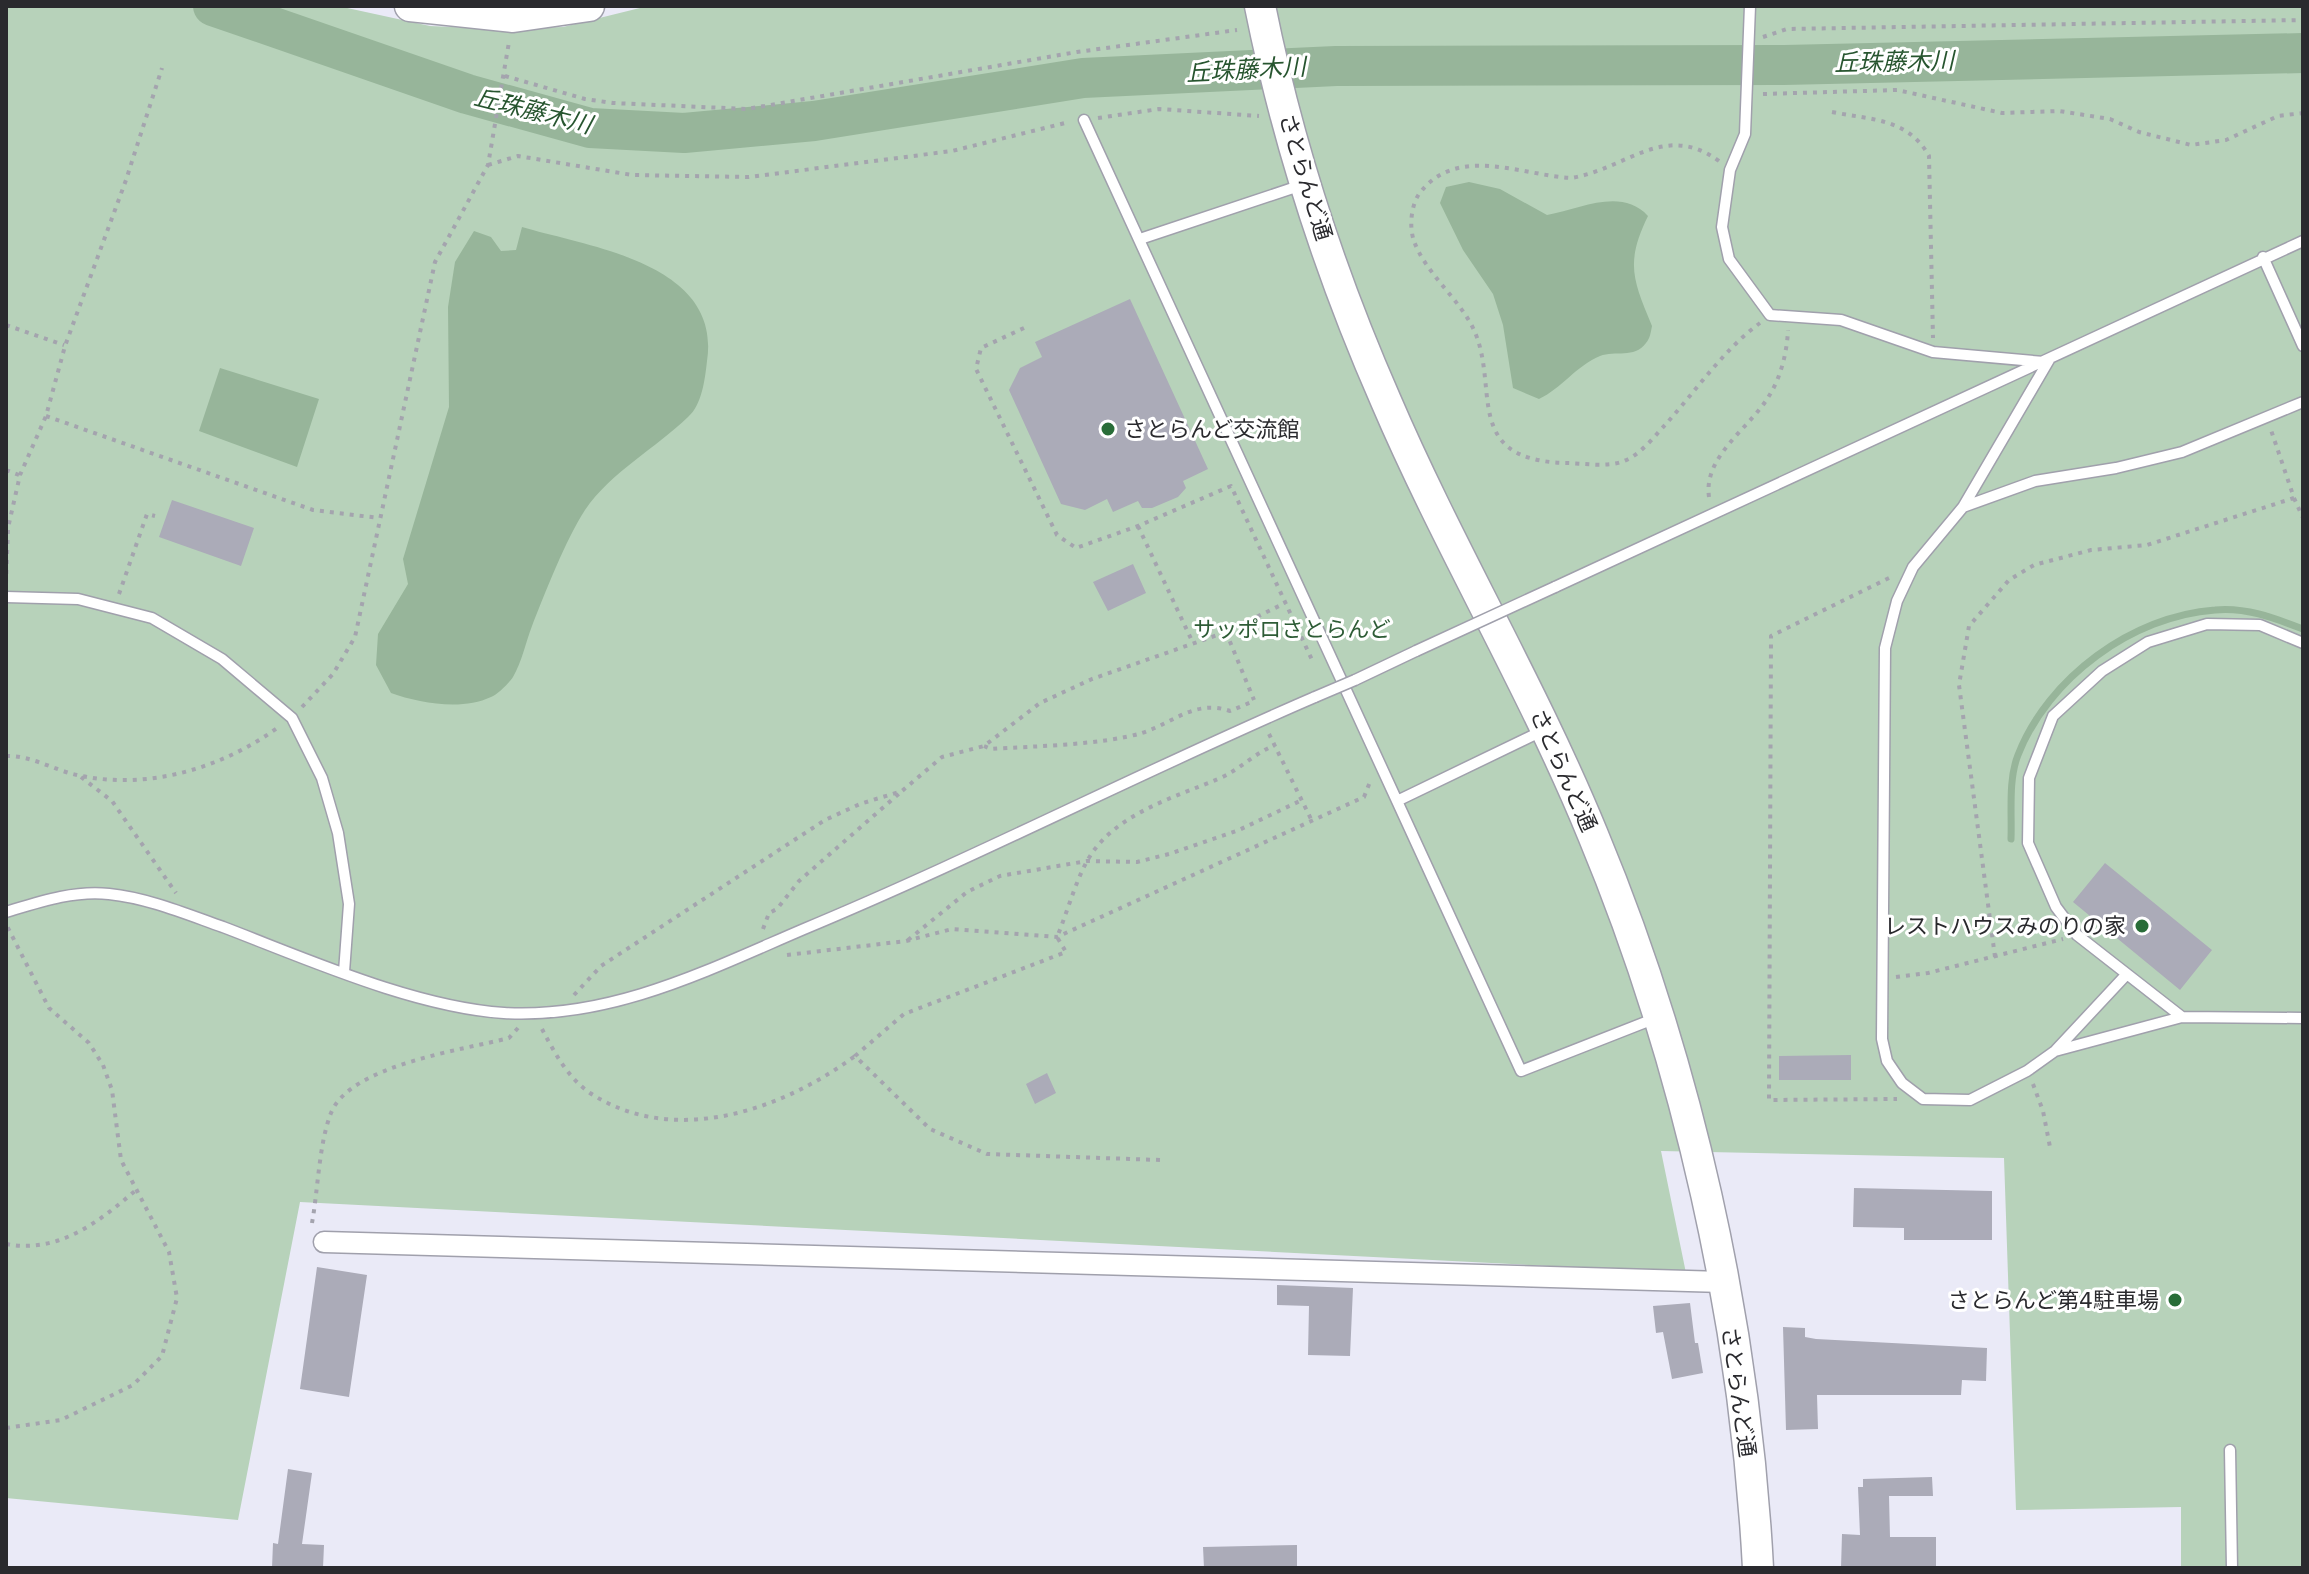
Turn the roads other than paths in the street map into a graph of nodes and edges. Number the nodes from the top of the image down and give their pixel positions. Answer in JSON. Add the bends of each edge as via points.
{"nodes":[{"id":1,"x":410,"y":6,"type":"edge"},
{"id":2,"x":589,"y":6,"type":"edge"},
{"id":3,"x":1750,"y":6,"type":"edge"},
{"id":4,"x":1253,"y":19,"type":"edge"},
{"id":5,"x":1084,"y":120,"type":"road end"},
{"id":6,"x":1307,"y":183,"type":"junction"},
{"id":7,"x":1140,"y":239,"type":"junction"},
{"id":8,"x":2303,"y":241,"type":"edge"},
{"id":9,"x":2263,"y":257,"type":"junction"},
{"id":10,"x":2303,"y":346,"type":"edge"},
{"id":11,"x":2048,"y":361,"type":"junction"},
{"id":12,"x":2303,"y":402,"type":"edge"},
{"id":13,"x":1963,"y":507,"type":"junction"},
{"id":14,"x":6,"y":597,"type":"edge"},
{"id":15,"x":2303,"y":643,"type":"edge"},
{"id":16,"x":1547,"y":728,"type":"junction"},
{"id":17,"x":1397,"y":801,"type":"junction"},
{"id":18,"x":6,"y":912,"type":"edge"},
{"id":19,"x":344,"y":972,"type":"junction"},
{"id":20,"x":2126,"y":975,"type":"junction"},
{"id":21,"x":2182,"y":1017,"type":"junction"},
{"id":22,"x":1657,"y":1018,"type":"junction"},
{"id":23,"x":2303,"y":1018,"type":"edge"},
{"id":24,"x":2055,"y":1051,"type":"junction"},
{"id":25,"x":324,"y":1242,"type":"dead end"},
{"id":26,"x":1723,"y":1282,"type":"junction"},
{"id":27,"x":2230,"y":1450,"type":"dead end"},
{"id":28,"x":1758,"y":1568,"type":"edge"},
{"id":29,"x":2232,"y":1568,"type":"edge"}],
"edges":[{"from":1,"to":2,"type":"street","via":[[513,17]]},
{"from":3,"to":11,"type":"lane","via":[[1745,134],[1730,170],[1722,227],[1729,259],[1770,315],[1841,320],[1933,352]]},
{"from":4,"to":6,"type":"street","name":"さとらんど通","via":[[1271,108]]},
{"from":5,"to":7,"type":"lane"},
{"from":6,"to":7,"type":"lane"},
{"from":6,"to":16,"type":"street","name":"さとらんど通","via":[[1385,400]]},
{"from":7,"to":17,"type":"lane"},
{"from":8,"to":9,"type":"lane"},
{"from":9,"to":10,"type":"lane"},
{"from":9,"to":11,"type":"lane"},
{"from":11,"to":13,"type":"lane"},
{"from":11,"to":19,"type":"lane","bridge":true,"via":[[916,883],[691,980],[566,1011],[503,1013],[441,1002]]},
{"from":12,"to":13,"type":"lane","via":[[2182,452],[2035,481]]},
{"from":13,"to":24,"type":"lane","via":[[1913,567],[1897,601],[1885,648],[1882,1039],[1887,1061],[1902,1083],[1923,1099],[1970,1100]]},
{"from":14,"to":19,"type":"lane","via":[[78,599],[152,618],[222,659],[292,718],[322,778],[338,833],[349,904]]},
{"from":15,"to":20,"type":"lane","via":[[2260,625],[2207,624],[2148,642],[2102,671],[2053,716],[2029,778],[2028,843],[2056,907],[2077,935]]},
{"from":16,"to":17,"type":"lane"},
{"from":16,"to":22,"type":"street","name":"さとらんど通","via":[[1635,943]]},
{"from":17,"to":22,"type":"lane","via":[[1521,1071]]},
{"from":18,"to":19,"type":"lane","via":[[56,897],[107,893],[193,916]]},
{"from":20,"to":21,"type":"lane"},
{"from":20,"to":24,"type":"lane"},
{"from":21,"to":23,"type":"lane"},
{"from":21,"to":24,"type":"lane"},
{"from":22,"to":26,"type":"street","name":"さとらんど通","via":[[1693,1143]]},
{"from":25,"to":26,"type":"street"},
{"from":26,"to":28,"type":"street","name":"さとらんど通","via":[[1754,1496]]},
{"from":27,"to":29,"type":"lane"}]}
